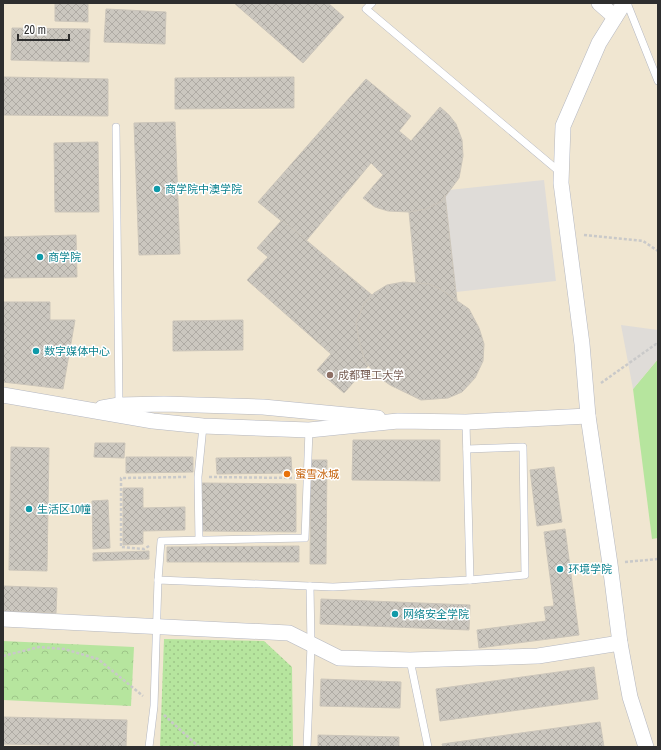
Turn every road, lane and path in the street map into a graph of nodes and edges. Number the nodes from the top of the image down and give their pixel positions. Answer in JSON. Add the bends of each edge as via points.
{"nodes":[{"id":1,"x":372,"y":3,"type":"edge"},
{"id":2,"x":599,"y":3,"type":"edge"},
{"id":3,"x":624,"y":3,"type":"edge"},
{"id":4,"x":628,"y":3,"type":"edge"},
{"id":5,"x":615,"y":17,"type":"junction"},
{"id":6,"x":658,"y":82,"type":"edge"},
{"id":7,"x":116,"y":127,"type":"dead end"},
{"id":8,"x":561,"y":173,"type":"junction"},
{"id":9,"x":568,"y":234,"type":"junction"},
{"id":10,"x":658,"y":251,"type":"edge"},
{"id":11,"x":657,"y":344,"type":"edge"},
{"id":12,"x":586,"y":393,"type":"junction"},
{"id":13,"x":3,"y":395,"type":"edge"},
{"id":14,"x":119,"y":410,"type":"junction"},
{"id":15,"x":588,"y":416,"type":"junction"},
{"id":16,"x":398,"y":421,"type":"junction"},
{"id":17,"x":466,"y":422,"type":"junction"},
{"id":18,"x":203,"y":426,"type":"junction"},
{"id":19,"x":309,"y":430,"type":"junction"},
{"id":20,"x":467,"y":449,"type":"junction"},
{"id":21,"x":198,"y":477,"type":"junction"},
{"id":22,"x":307,"y":478,"type":"junction"},
{"id":23,"x":199,"y":540,"type":"junction"},
{"id":24,"x":161,"y":541,"type":"junction"},
{"id":25,"x":658,"y":559,"type":"edge"},
{"id":26,"x":610,"y":564,"type":"junction"},
{"id":27,"x":158,"y":580,"type":"junction"},
{"id":28,"x":470,"y":580,"type":"junction"},
{"id":29,"x":310,"y":586,"type":"junction"},
{"id":30,"x":3,"y":619,"type":"edge"},
{"id":31,"x":158,"y":627,"type":"junction"},
{"id":32,"x":620,"y":643,"type":"junction"},
{"id":33,"x":311,"y":645,"type":"junction"},
{"id":34,"x":3,"y":656,"type":"edge"},
{"id":35,"x":410,"y":660,"type":"junction"},
{"id":36,"x":154,"y":706,"type":"junction"},
{"id":37,"x":149,"y":747,"type":"edge"},
{"id":38,"x":199,"y":747,"type":"edge"},
{"id":39,"x":307,"y":747,"type":"edge"},
{"id":40,"x":428,"y":747,"type":"edge"},
{"id":41,"x":646,"y":747,"type":"edge"}],
"edges":[{"from":1,"to":8,"type":"lane","via":[[366,9]]},
{"from":2,"to":5,"type":"street"},
{"from":3,"to":5,"type":"street"},
{"from":4,"to":6,"type":"lane"},
{"from":5,"to":8,"type":"street","via":[[599,43],[563,126]]},
{"from":7,"to":14,"type":"lane"},
{"from":8,"to":9,"type":"street"},
{"from":9,"to":10,"type":"path","via":[[643,241]]},
{"from":9,"to":12,"type":"street"},
{"from":11,"to":12,"type":"path"},
{"from":12,"to":15,"type":"street"},
{"from":13,"to":14,"type":"street","via":[[88,410]]},
{"from":14,"to":16,"type":"street","via":[[164,404],[263,407]]},
{"from":14,"to":18,"type":"street","via":[[153,421]]},
{"from":15,"to":17,"type":"street"},
{"from":15,"to":26,"type":"street"},
{"from":16,"to":17,"type":"street"},
{"from":16,"to":19,"type":"street"},
{"from":17,"to":20,"type":"lane"},
{"from":18,"to":19,"type":"street"},
{"from":18,"to":21,"type":"lane"},
{"from":19,"to":22,"type":"lane"},
{"from":20,"to":28,"type":"lane"},
{"from":20,"to":28,"type":"lane","via":[[523,447],[525,575]]},
{"from":21,"to":22,"type":"path"},
{"from":21,"to":23,"type":"lane"},
{"from":21,"to":24,"type":"path","via":[[121,478],[121,546],[144,548]]},
{"from":22,"to":23,"type":"lane","via":[[305,538]]},
{"from":23,"to":24,"type":"lane"},
{"from":24,"to":27,"type":"lane"},
{"from":25,"to":26,"type":"path"},
{"from":26,"to":32,"type":"street"},
{"from":27,"to":29,"type":"lane"},
{"from":27,"to":31,"type":"lane"},
{"from":28,"to":29,"type":"lane"},
{"from":29,"to":33,"type":"lane"},
{"from":30,"to":31,"type":"street"},
{"from":31,"to":33,"type":"street","via":[[289,633]]},
{"from":31,"to":36,"type":"lane"},
{"from":32,"to":35,"type":"street","via":[[538,656]]},
{"from":32,"to":41,"type":"street","via":[[630,697]]},
{"from":33,"to":35,"type":"street","via":[[339,658]]},
{"from":33,"to":39,"type":"lane"},
{"from":34,"to":36,"type":"path","via":[[39,647],[64,649],[98,659]]},
{"from":35,"to":40,"type":"lane"},
{"from":36,"to":37,"type":"lane"},
{"from":36,"to":38,"type":"path"}]}
